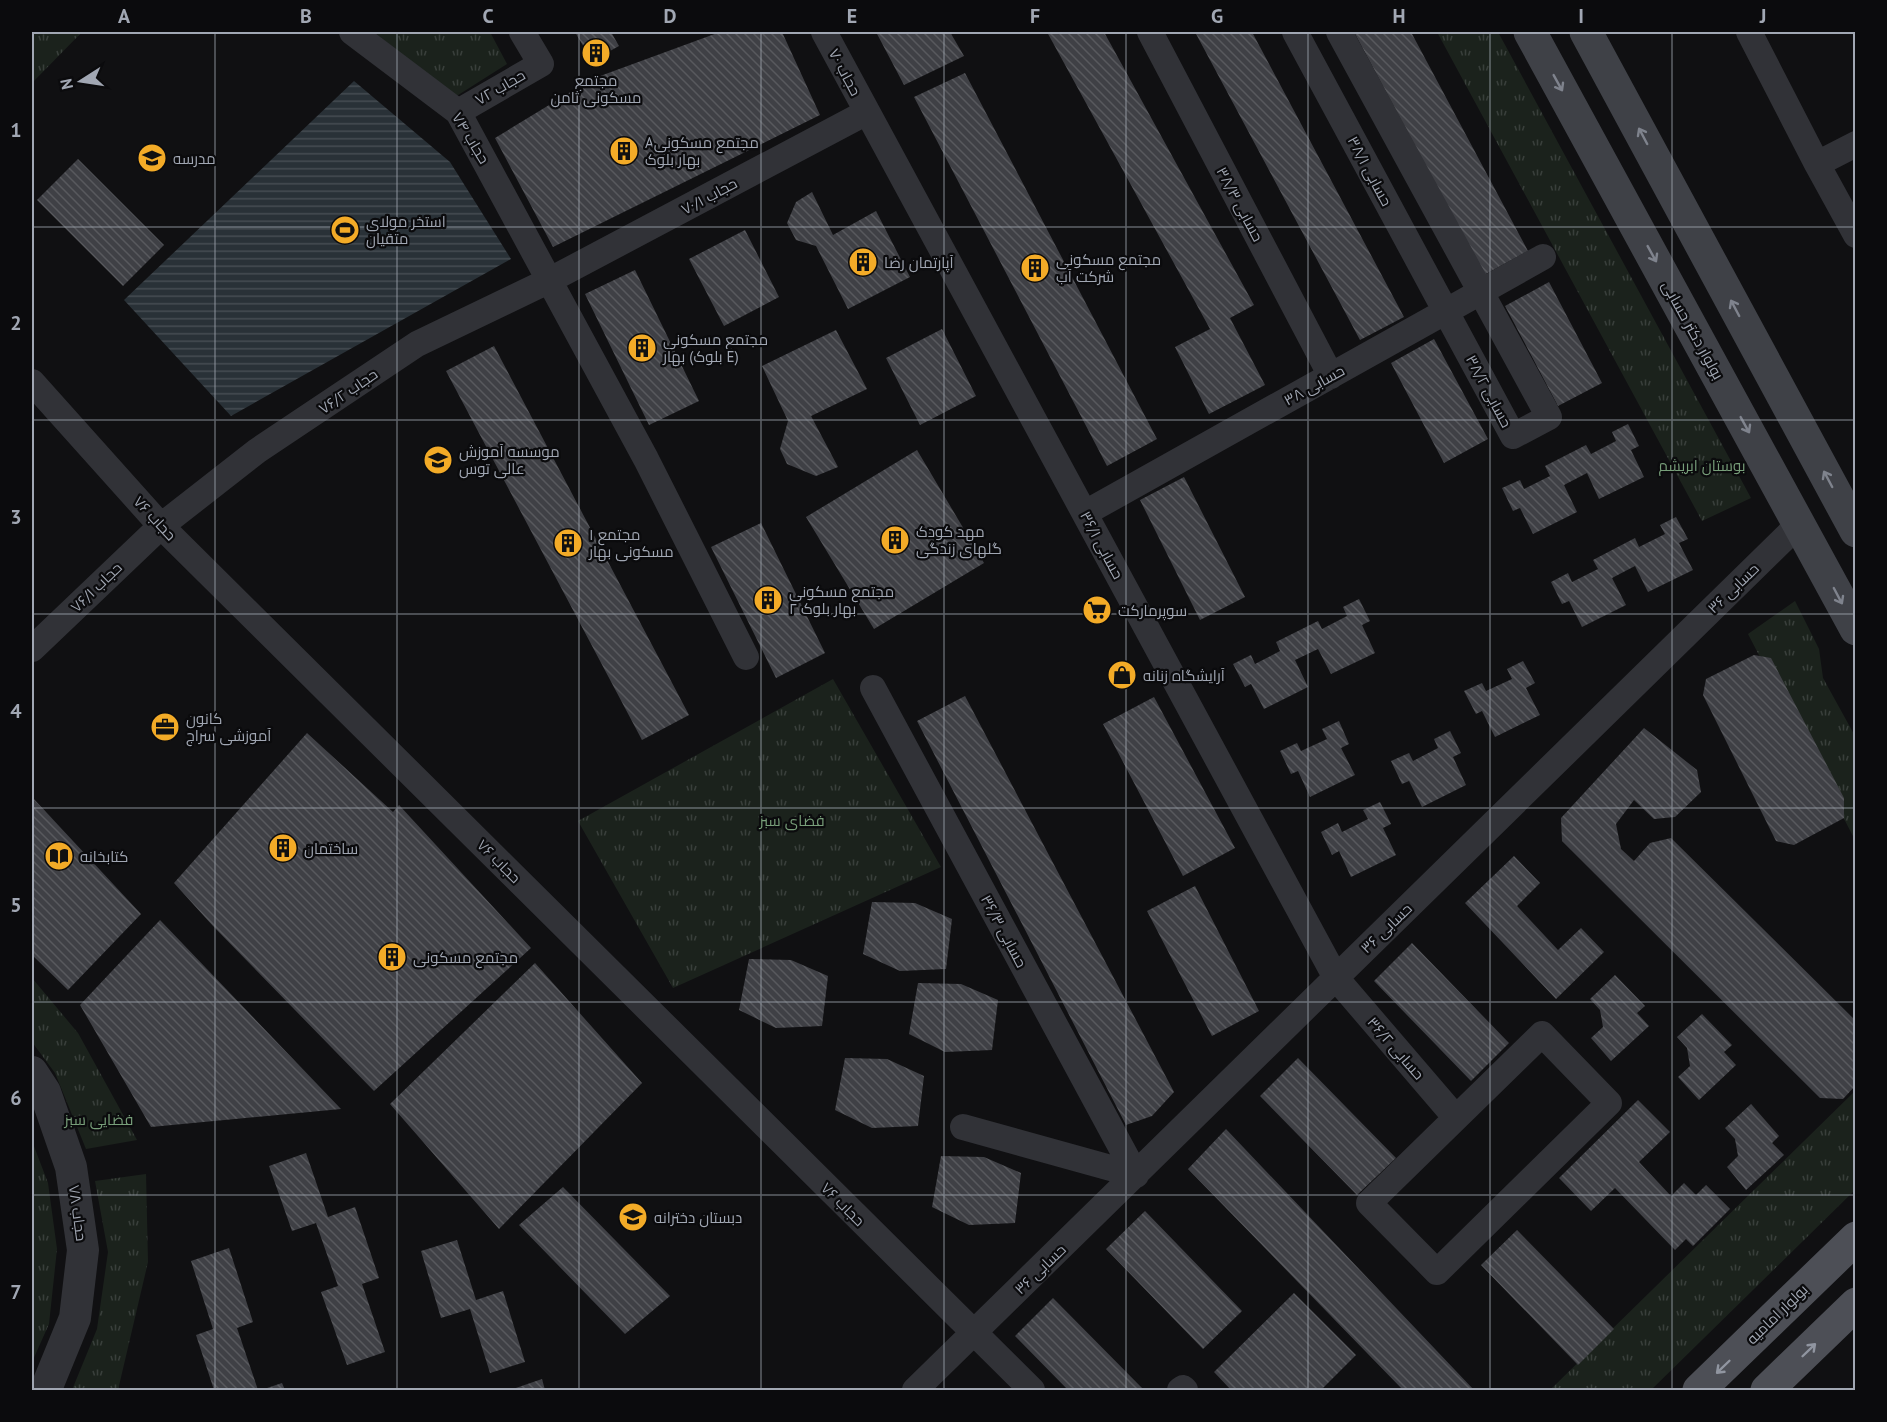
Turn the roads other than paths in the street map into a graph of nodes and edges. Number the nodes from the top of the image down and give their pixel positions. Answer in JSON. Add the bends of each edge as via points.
{"nodes":[{"id":1,"x":352,"y":32,"type":"edge"},
{"id":2,"x":522,"y":32,"type":"edge"},
{"id":3,"x":824,"y":32,"type":"edge"},
{"id":4,"x":1150,"y":32,"type":"edge"},
{"id":5,"x":1295,"y":32,"type":"edge"},
{"id":6,"x":1339,"y":32,"type":"edge"},
{"id":7,"x":1530,"y":32,"type":"edge"},
{"id":8,"x":1586,"y":32,"type":"edge"},
{"id":9,"x":1749,"y":32,"type":"edge"},
{"id":10,"x":458,"y":112,"type":"junction"},
{"id":11,"x":867,"y":112,"type":"junction"},
{"id":12,"x":1856,"y":144,"type":"edge"},
{"id":13,"x":1817,"y":164,"type":"junction"},
{"id":14,"x":1856,"y":235,"type":"edge"},
{"id":15,"x":1543,"y":257,"type":"dead end"},
{"id":16,"x":550,"y":280,"type":"junction"},
{"id":17,"x":1481,"y":291,"type":"junction"},
{"id":18,"x":1446,"y":311,"type":"junction"},
{"id":19,"x":1331,"y":376,"type":"junction"},
{"id":20,"x":32,"y":382,"type":"edge"},
{"id":21,"x":1085,"y":513,"type":"junction"},
{"id":22,"x":1799,"y":524,"type":"junction"},
{"id":23,"x":161,"y":525,"type":"junction"},
{"id":24,"x":1856,"y":531,"type":"edge"},
{"id":25,"x":1856,"y":629,"type":"edge"},
{"id":26,"x":32,"y":649,"type":"edge"},
{"id":27,"x":746,"y":657,"type":"dead end"},
{"id":28,"x":873,"y":688,"type":"dead end"},
{"id":29,"x":1336,"y":978,"type":"junction"},
{"id":30,"x":32,"y":1072,"type":"edge"},
{"id":31,"x":1456,"y":1118,"type":"junction"},
{"id":32,"x":963,"y":1127,"type":"dead end"},
{"id":33,"x":1136,"y":1175,"type":"junction"},
{"id":34,"x":1856,"y":1238,"type":"edge"},
{"id":35,"x":1856,"y":1304,"type":"edge"},
{"id":36,"x":974,"y":1333,"type":"junction"},
{"id":37,"x":43,"y":1390,"type":"edge"},
{"id":38,"x":915,"y":1390,"type":"edge"},
{"id":39,"x":1032,"y":1390,"type":"edge"},
{"id":40,"x":1180,"y":1390,"type":"edge"},
{"id":41,"x":1185,"y":1390,"type":"edge"},
{"id":42,"x":1699,"y":1390,"type":"edge"},
{"id":43,"x":1767,"y":1390,"type":"edge"}],
"edges":[{"from":1,"to":10,"type":"street","name":"حجاب ۷۴"},
{"from":2,"to":10,"type":"street","name":"حجاب ۷۲","via":[[541,64]]},
{"from":3,"to":11,"type":"street","name":"حجاب ۷۰"},
{"from":4,"to":19,"type":"street","name":"حسابی ۳۸/۳"},
{"from":5,"to":18,"type":"street","name":"حسابی ۳۸/۱"},
{"from":6,"to":17,"type":"street"},
{"from":7,"to":22,"type":"main road","name":"بولوار دکتر حسابی","one_way":true},
{"from":24,"to":8,"type":"main road","one_way":true},
{"from":9,"to":13,"type":"street"},
{"from":10,"to":16,"type":"street","name":"حجاب ۷۴"},
{"from":11,"to":16,"type":"street","name":"حجاب ۷۰/۱"},
{"from":11,"to":21,"type":"street","name":"حسابی ۳۶/۱"},
{"from":12,"to":13,"type":"street"},
{"from":13,"to":14,"type":"street"},
{"from":15,"to":17,"type":"street","name":"حسابی ۳۸"},
{"from":16,"to":23,"type":"street","name":"حجاب ۷۶/۲","via":[[417,344],[257,451]]},
{"from":16,"to":27,"type":"street","name":"حجاب ۷۴"},
{"from":17,"to":18,"type":"street","name":"حسابی ۳۸"},
{"from":17,"to":18,"type":"street","name":"حسابی ۳۸/۲","via":[[1549,417],[1513,436]]},
{"from":18,"to":19,"type":"street","name":"حسابی ۳۸"},
{"from":19,"to":21,"type":"street","name":"حسابی ۳۸"},
{"from":20,"to":23,"type":"street","name":"حجاب ۷۶"},
{"from":21,"to":29,"type":"street","name":"حسابی ۳۶/۱"},
{"from":22,"to":25,"type":"main road","name":"بولوار دکتر حسابی","one_way":true},
{"from":22,"to":29,"type":"street","name":"حسابی ۳۶"},
{"from":23,"to":26,"type":"street","name":"حجاب ۷۶/۱"},
{"from":23,"to":36,"type":"street","name":"حجاب ۷۶"},
{"from":28,"to":33,"type":"street","name":"حسابی ۳۶/۳"},
{"from":29,"to":31,"type":"street","name":"حسابی ۳۶/۲"},
{"from":29,"to":33,"type":"street","name":"حسابی ۳۶"},
{"from":30,"to":37,"type":"street","name":"حجاب ۷۸","via":[[45,1092],[71,1167],[83,1250],[75,1318]]},
{"from":31,"to":31,"type":"street","via":[[1369,1203],[1437,1272],[1610,1102],[1542,1034]]},
{"from":32,"to":33,"type":"street"},
{"from":33,"to":36,"type":"street","name":"حسابی ۳۶"},
{"from":34,"to":42,"type":"main road","name":"بولوار امامیه","one_way":true},
{"from":43,"to":35,"type":"main road","one_way":true},
{"from":36,"to":38,"type":"street","name":"حسابی ۳۶"},
{"from":36,"to":39,"type":"street","name":"حجاب ۷۶"},
{"from":40,"to":41,"type":"street"}]}
